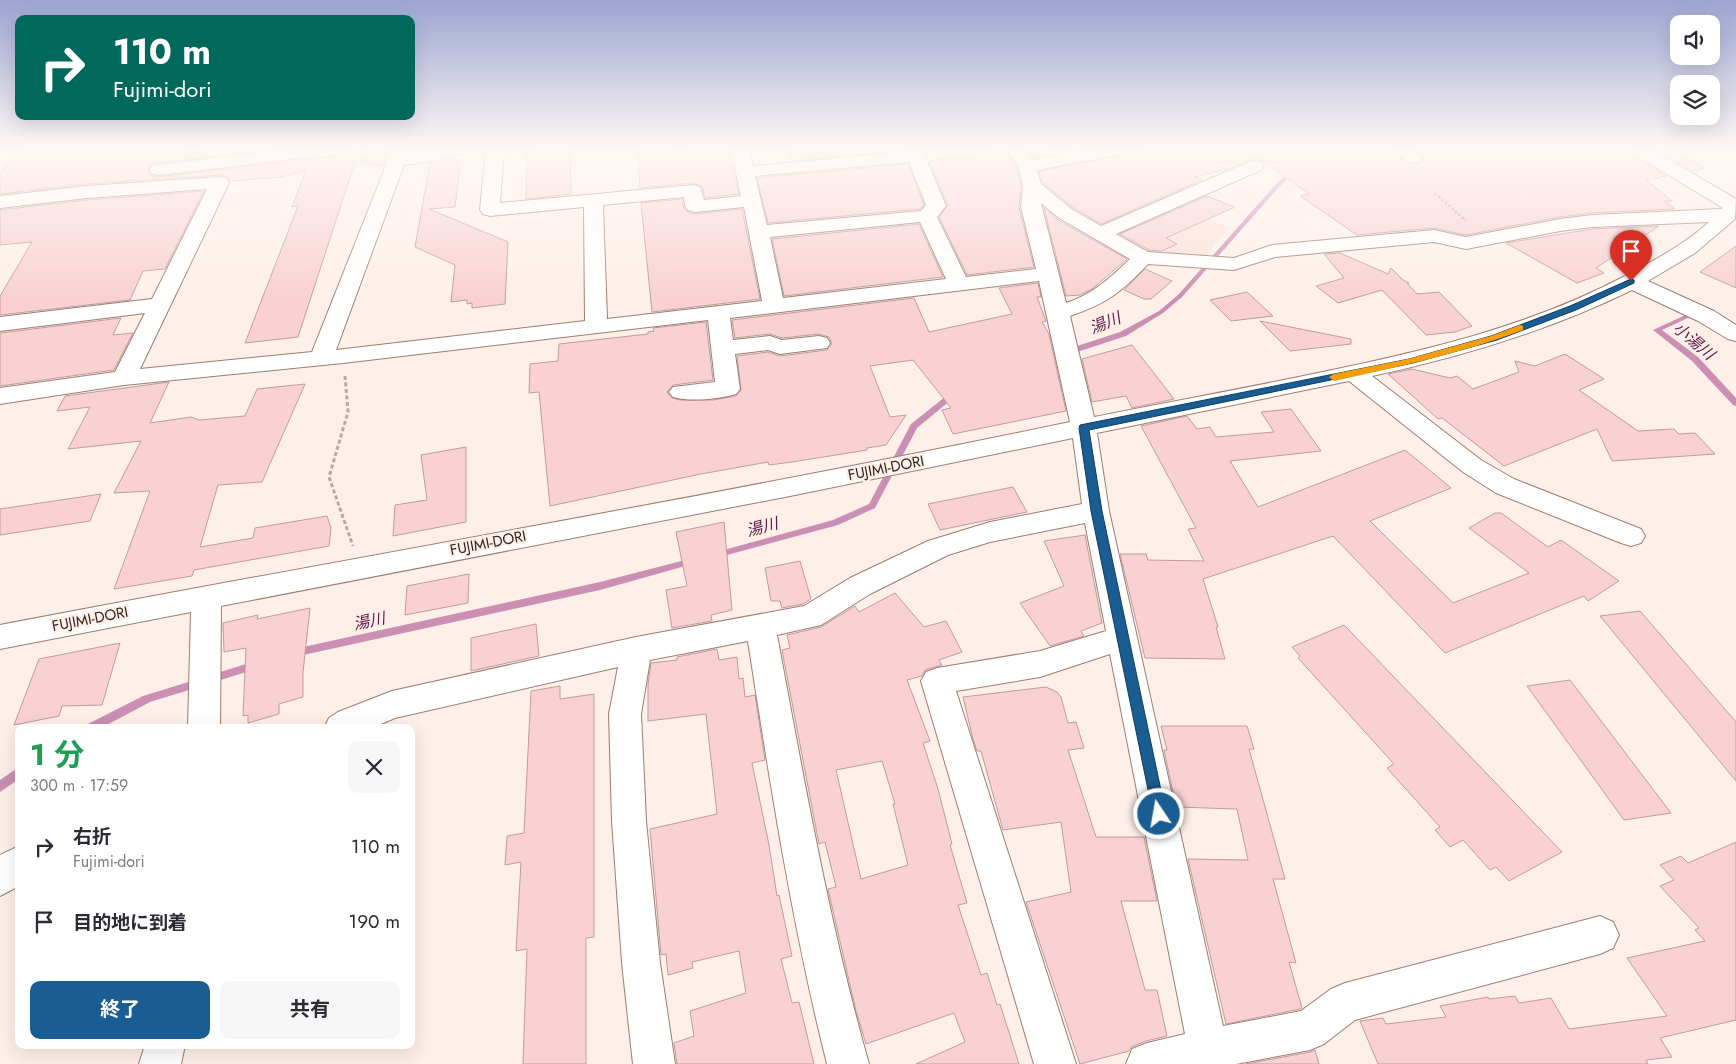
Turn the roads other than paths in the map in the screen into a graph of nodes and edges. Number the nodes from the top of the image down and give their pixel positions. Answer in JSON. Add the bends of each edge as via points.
{"nodes":[{"id":1,"x":29,"y":199,"type":"edge"},
{"id":2,"x":212,"y":199,"type":"edge"},
{"id":3,"x":380,"y":199,"type":"edge"},
{"id":4,"x":491,"y":199,"type":"edge"},
{"id":5,"x":608,"y":199,"type":"edge"},
{"id":6,"x":694,"y":199,"type":"edge"},
{"id":7,"x":933,"y":199,"type":"edge"},
{"id":8,"x":1031,"y":199,"type":"edge"},
{"id":9,"x":1047,"y":199,"type":"edge"},
{"id":10,"x":1181,"y":199,"type":"edge"},
{"id":11,"x":1717,"y":199,"type":"edge"},
{"id":12,"x":593,"y":200,"type":"junction"},
{"id":13,"x":752,"y":201,"type":"joint"},
{"id":14,"x":0,"y":202,"type":"edge"},
{"id":15,"x":1733,"y":209,"type":"edge"},
{"id":16,"x":927,"y":216,"type":"junction"},
{"id":17,"x":760,"y":232,"type":"junction"},
{"id":18,"x":1100,"y":234,"type":"junction"},
{"id":19,"x":1143,"y":258,"type":"junction"},
{"id":20,"x":1048,"y":274,"type":"junction"},
{"id":21,"x":1631,"y":281,"type":"junction"},
{"id":22,"x":959,"y":284,"type":"junction"},
{"id":23,"x":160,"y":305,"type":"junction"},
{"id":24,"x":774,"y":307,"type":"junction"},
{"id":25,"x":718,"y":313,"type":"junction"},
{"id":26,"x":1058,"y":313,"type":"junction"},
{"id":27,"x":0,"y":324,"type":"edge"},
{"id":28,"x":596,"y":327,"type":"junction"},
{"id":29,"x":1736,"y":334,"type":"edge"},
{"id":30,"x":819,"y":343,"type":"dead end"},
{"id":31,"x":722,"y":348,"type":"junction"},
{"id":32,"x":321,"y":358,"type":"junction"},
{"id":33,"x":1353,"y":374,"type":"junction"},
{"id":34,"x":124,"y":378,"type":"junction"},
{"id":35,"x":681,"y":392,"type":"dead end"},
{"id":36,"x":0,"y":396,"type":"edge"},
{"id":37,"x":1084,"y":428,"type":"junction"},
{"id":38,"x":1096,"y":511,"type":"junction"},
{"id":39,"x":1631,"y":536,"type":"dead end"},
{"id":40,"x":206,"y":596,"type":"junction"},
{"id":41,"x":761,"y":628,"type":"junction"},
{"id":42,"x":0,"y":637,"type":"edge"},
{"id":43,"x":1122,"y":638,"type":"junction"},
{"id":44,"x":636,"y":650,"type":"junction"},
{"id":45,"x":204,"y":713,"type":"edge"},
{"id":46,"x":346,"y":724,"type":"edge"},
{"id":47,"x":15,"y":866,"type":"edge"},
{"id":48,"x":0,"y":878,"type":"edge"},
{"id":49,"x":1600,"y":935,"type":"dead end"},
{"id":50,"x":164,"y":1049,"type":"edge"},
{"id":51,"x":1210,"y":1057,"type":"edge"},
{"id":52,"x":160,"y":1064,"type":"edge"},
{"id":53,"x":654,"y":1064,"type":"edge"},
{"id":54,"x":848,"y":1064,"type":"edge"},
{"id":55,"x":1055,"y":1064,"type":"edge"},
{"id":56,"x":1147,"y":1064,"type":"edge"}],
"edges":[{"from":1,"to":14,"type":"street"},
{"from":2,"to":23,"type":"street"},
{"from":3,"to":32,"type":"street"},
{"from":4,"to":12,"type":"street","via":[[490,210]]},
{"from":5,"to":12,"type":"street"},
{"from":6,"to":13,"type":"street","via":[[695,206]]},
{"from":7,"to":16,"type":"street","via":[[936,206]]},
{"from":8,"to":20,"type":"street"},
{"from":9,"to":18,"type":"street"},
{"from":10,"to":18,"type":"street"},
{"from":11,"to":15,"type":"street"},
{"from":12,"to":28,"type":"street"},
{"from":13,"to":17,"type":"street"},
{"from":15,"to":19,"type":"street","via":[[1560,225],[1466,243],[1434,236],[1272,252],[1246,262]]},
{"from":15,"to":21,"type":"street","name":"FUJIMI-DORI","via":[[1695,245]]},
{"from":16,"to":17,"type":"street"},
{"from":16,"to":22,"type":"street"},
{"from":17,"to":24,"type":"street"},
{"from":18,"to":19,"type":"street"},
{"from":19,"to":26,"type":"street","via":[[1111,289],[1088,303]]},
{"from":20,"to":22,"type":"street"},
{"from":20,"to":26,"type":"street"},
{"from":21,"to":29,"type":"street","via":[[1706,316]]},
{"from":21,"to":33,"type":"street","name":"FUJIMI-DORI","via":[[1573,308],[1494,338]]},
{"from":22,"to":24,"type":"street"},
{"from":23,"to":27,"type":"street"},
{"from":23,"to":34,"type":"street"},
{"from":24,"to":25,"type":"street"},
{"from":25,"to":28,"type":"street"},
{"from":25,"to":31,"type":"street"},
{"from":26,"to":37,"type":"street"},
{"from":28,"to":32,"type":"street"},
{"from":30,"to":31,"type":"street"},
{"from":31,"to":35,"type":"street","via":[[728,389]]},
{"from":32,"to":34,"type":"street"},
{"from":33,"to":37,"type":"street","name":"FUJIMI-DORI"},
{"from":33,"to":39,"type":"street","via":[[1472,466],[1505,486]]},
{"from":34,"to":36,"type":"street"},
{"from":37,"to":38,"type":"street"},
{"from":37,"to":40,"type":"street","name":"FUJIMI-DORI","via":[[873,471]]},
{"from":38,"to":41,"type":"street","via":[[990,532],[938,548],[860,586],[811,617]]},
{"from":38,"to":43,"type":"street"},
{"from":40,"to":42,"type":"street","name":"FUJIMI-DORI"},
{"from":40,"to":45,"type":"street"},
{"from":41,"to":44,"type":"street"},
{"from":41,"to":54,"type":"street","via":[[803,867],[834,1016]]},
{"from":43,"to":51,"type":"street"},
{"from":43,"to":55,"type":"street","via":[[1040,664],[937,681]]},
{"from":44,"to":46,"type":"street","via":[[392,705]]},
{"from":44,"to":53,"type":"street","via":[[625,714],[628,801],[641,962]]},
{"from":47,"to":48,"type":"street"},
{"from":49,"to":51,"type":"street","via":[[1345,1003],[1310,1030]]},
{"from":50,"to":52,"type":"street"},
{"from":51,"to":56,"type":"street"}]}
